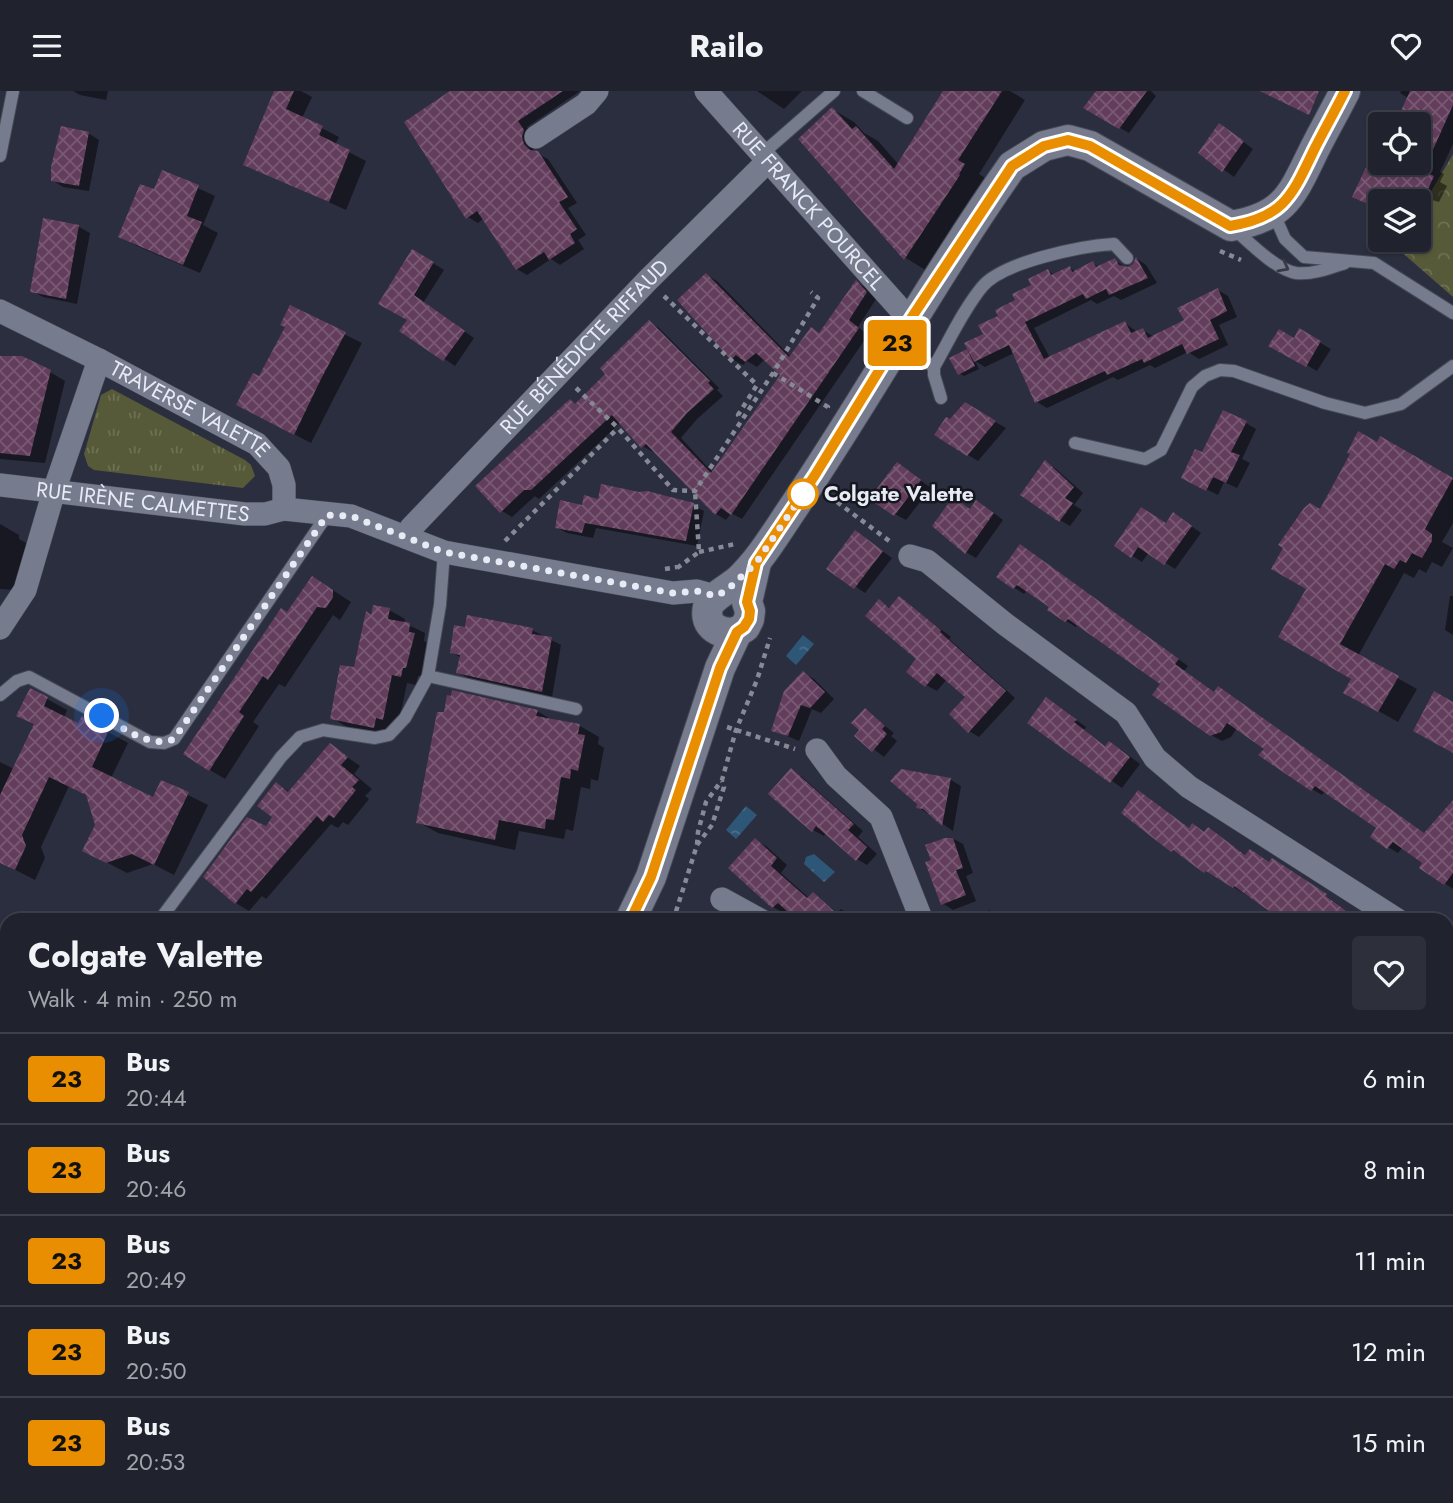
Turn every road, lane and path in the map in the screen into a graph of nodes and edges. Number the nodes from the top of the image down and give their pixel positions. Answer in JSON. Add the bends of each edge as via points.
{"nodes":[{"id":1,"x":13,"y":91,"type":"edge"},
{"id":2,"x":597,"y":91,"type":"edge"},
{"id":3,"x":706,"y":91,"type":"edge"},
{"id":4,"x":834,"y":91,"type":"edge"},
{"id":5,"x":863,"y":91,"type":"edge"},
{"id":6,"x":1345,"y":91,"type":"edge"},
{"id":7,"x":886,"y":97,"type":"edge"},
{"id":8,"x":907,"y":118,"type":"dead end"},
{"id":9,"x":536,"y":137,"type":"dead end"},
{"id":10,"x":0,"y":156,"type":"edge"},
{"id":11,"x":765,"y":157,"type":"junction"},
{"id":12,"x":1273,"y":212,"type":"junction"},
{"id":13,"x":1230,"y":226,"type":"junction"},
{"id":14,"x":1127,"y":258,"type":"dead end"},
{"id":15,"x":1349,"y":262,"type":"junction"},
{"id":16,"x":811,"y":292,"type":"dead end"},
{"id":17,"x":662,"y":293,"type":"dead end"},
{"id":18,"x":0,"y":311,"type":"edge"},
{"id":19,"x":1453,"y":313,"type":"edge"},
{"id":20,"x":904,"y":331,"type":"junction"},
{"id":21,"x":99,"y":360,"type":"junction"},
{"id":22,"x":934,"y":366,"type":"junction"},
{"id":23,"x":1453,"y":367,"type":"edge"},
{"id":24,"x":773,"y":373,"type":"junction"},
{"id":25,"x":573,"y":384,"type":"dead end"},
{"id":26,"x":941,"y":398,"type":"dead end"},
{"id":27,"x":742,"y":419,"type":"junction"},
{"id":28,"x":821,"y":419,"type":"dead end"},
{"id":29,"x":618,"y":428,"type":"junction"},
{"id":30,"x":1075,"y":443,"type":"dead end"},
{"id":31,"x":0,"y":485,"type":"edge"},
{"id":32,"x":695,"y":491,"type":"junction"},
{"id":33,"x":54,"y":492,"type":"junction"},
{"id":34,"x":825,"y":493,"type":"dead end"},
{"id":35,"x":284,"y":509,"type":"junction"},
{"id":36,"x":327,"y":515,"type":"junction"},
{"id":37,"x":406,"y":537,"type":"junction"},
{"id":38,"x":504,"y":542,"type":"dead end"},
{"id":39,"x":444,"y":552,"type":"junction"},
{"id":40,"x":699,"y":552,"type":"junction"},
{"id":41,"x":749,"y":553,"type":"junction"},
{"id":42,"x":910,"y":555,"type":"joint"},
{"id":43,"x":673,"y":593,"type":"junction"},
{"id":44,"x":725,"y":612,"type":"junction"},
{"id":45,"x":769,"y":627,"type":"dead end"},
{"id":46,"x":0,"y":628,"type":"edge"},
{"id":47,"x":428,"y":676,"type":"junction"},
{"id":48,"x":0,"y":695,"type":"edge"},
{"id":49,"x":576,"y":709,"type":"dead end"},
{"id":50,"x":720,"y":725,"type":"dead end"},
{"id":51,"x":736,"y":730,"type":"junction"},
{"id":52,"x":817,"y":750,"type":"joint"},
{"id":53,"x":722,"y":780,"type":"junction"},
{"id":54,"x":697,"y":845,"type":"junction"},
{"id":55,"x":722,"y":899,"type":"dead end"},
{"id":56,"x":165,"y":913,"type":"edge"},
{"id":57,"x":634,"y":913,"type":"edge"},
{"id":58,"x":676,"y":913,"type":"edge"},
{"id":59,"x":747,"y":913,"type":"edge"},
{"id":60,"x":919,"y":913,"type":"edge"},
{"id":61,"x":1386,"y":913,"type":"edge"}],
"edges":[{"from":1,"to":10,"type":"lane"},
{"from":2,"to":9,"type":"street","via":[[586,104]]},
{"from":3,"to":11,"type":"street","name":"RUE FRANCK POURCEL"},
{"from":4,"to":11,"type":"lane"},
{"from":5,"to":7,"type":"lane"},
{"from":6,"to":12,"type":"street","via":[[1292,194]]},
{"from":7,"to":8,"type":"lane"},
{"from":11,"to":20,"type":"street","name":"RUE FRANCK POURCEL"},
{"from":11,"to":37,"type":"street","name":"RUE BÉNÉDICTE RIFFAUD"},
{"from":12,"to":13,"type":"street","via":[[1255,222]]},
{"from":12,"to":15,"type":"lane","via":[[1285,239],[1304,257]]},
{"from":13,"to":15,"type":"lane","one_way":true,"via":[[1266,258],[1295,273]]},
{"from":13,"to":20,"type":"street","via":[[1090,146],[1068,140],[1044,146],[1012,166]]},
{"from":14,"to":22,"type":"lane","via":[[1114,244],[1092,246],[995,274],[982,287]]},
{"from":15,"to":19,"type":"lane","via":[[1374,263]]},
{"from":16,"to":24,"type":"path","via":[[818,298]]},
{"from":17,"to":27,"type":"path","via":[[757,386],[738,415]]},
{"from":18,"to":21,"type":"street","name":"TRAVERSE VALETTE"},
{"from":20,"to":22,"type":"lane"},
{"from":20,"to":41,"type":"street","via":[[803,494]]},
{"from":21,"to":33,"type":"street"},
{"from":21,"to":35,"type":"street","name":"TRAVERSE VALETTE","via":[[257,444],[279,468]]},
{"from":22,"to":26,"type":"lane"},
{"from":23,"to":30,"type":"lane","via":[[1401,404],[1365,413],[1220,370],[1192,387],[1161,450],[1145,459]]},
{"from":24,"to":27,"type":"path"},
{"from":24,"to":28,"type":"path","via":[[828,407]]},
{"from":25,"to":29,"type":"path"},
{"from":27,"to":32,"type":"path"},
{"from":29,"to":32,"type":"path","via":[[673,490]]},
{"from":29,"to":38,"type":"path"},
{"from":31,"to":33,"type":"street","name":"RUE IRÈNE CALMETTES"},
{"from":32,"to":40,"type":"path"},
{"from":33,"to":35,"type":"street","name":"RUE IRÈNE CALMETTES","via":[[245,513]]},
{"from":33,"to":46,"type":"street","via":[[25,590]]},
{"from":34,"to":42,"type":"path"},
{"from":35,"to":36,"type":"street"},
{"from":36,"to":37,"type":"street","via":[[351,516]]},
{"from":36,"to":48,"type":"lane","via":[[174,739],[150,742],[29,677]]},
{"from":37,"to":39,"type":"street"},
{"from":39,"to":43,"type":"street"},
{"from":39,"to":47,"type":"lane"},
{"from":40,"to":41,"type":"path"},
{"from":40,"to":43,"type":"path","via":[[677,567]]},
{"from":41,"to":44,"type":"street"},
{"from":42,"to":61,"type":"street","via":[[927,561],[1126,712],[1155,758],[1189,787]]},
{"from":43,"to":44,"type":"street","via":[[697,591]]},
{"from":44,"to":57,"type":"street","via":[[720,668],[651,877]]},
{"from":45,"to":51,"type":"path","via":[[770,639],[757,680]]},
{"from":47,"to":49,"type":"lane"},
{"from":47,"to":56,"type":"lane","via":[[405,718],[389,735],[375,738],[323,730],[300,737]]},
{"from":50,"to":51,"type":"path"},
{"from":51,"to":52,"type":"path","via":[[795,749]]},
{"from":51,"to":53,"type":"path"},
{"from":52,"to":60,"type":"street","via":[[836,776],[881,817]]},
{"from":53,"to":54,"type":"path","via":[[706,802]]},
{"from":53,"to":54,"type":"path","via":[[712,825]]},
{"from":54,"to":58,"type":"path"},
{"from":55,"to":59,"type":"street"}]}
